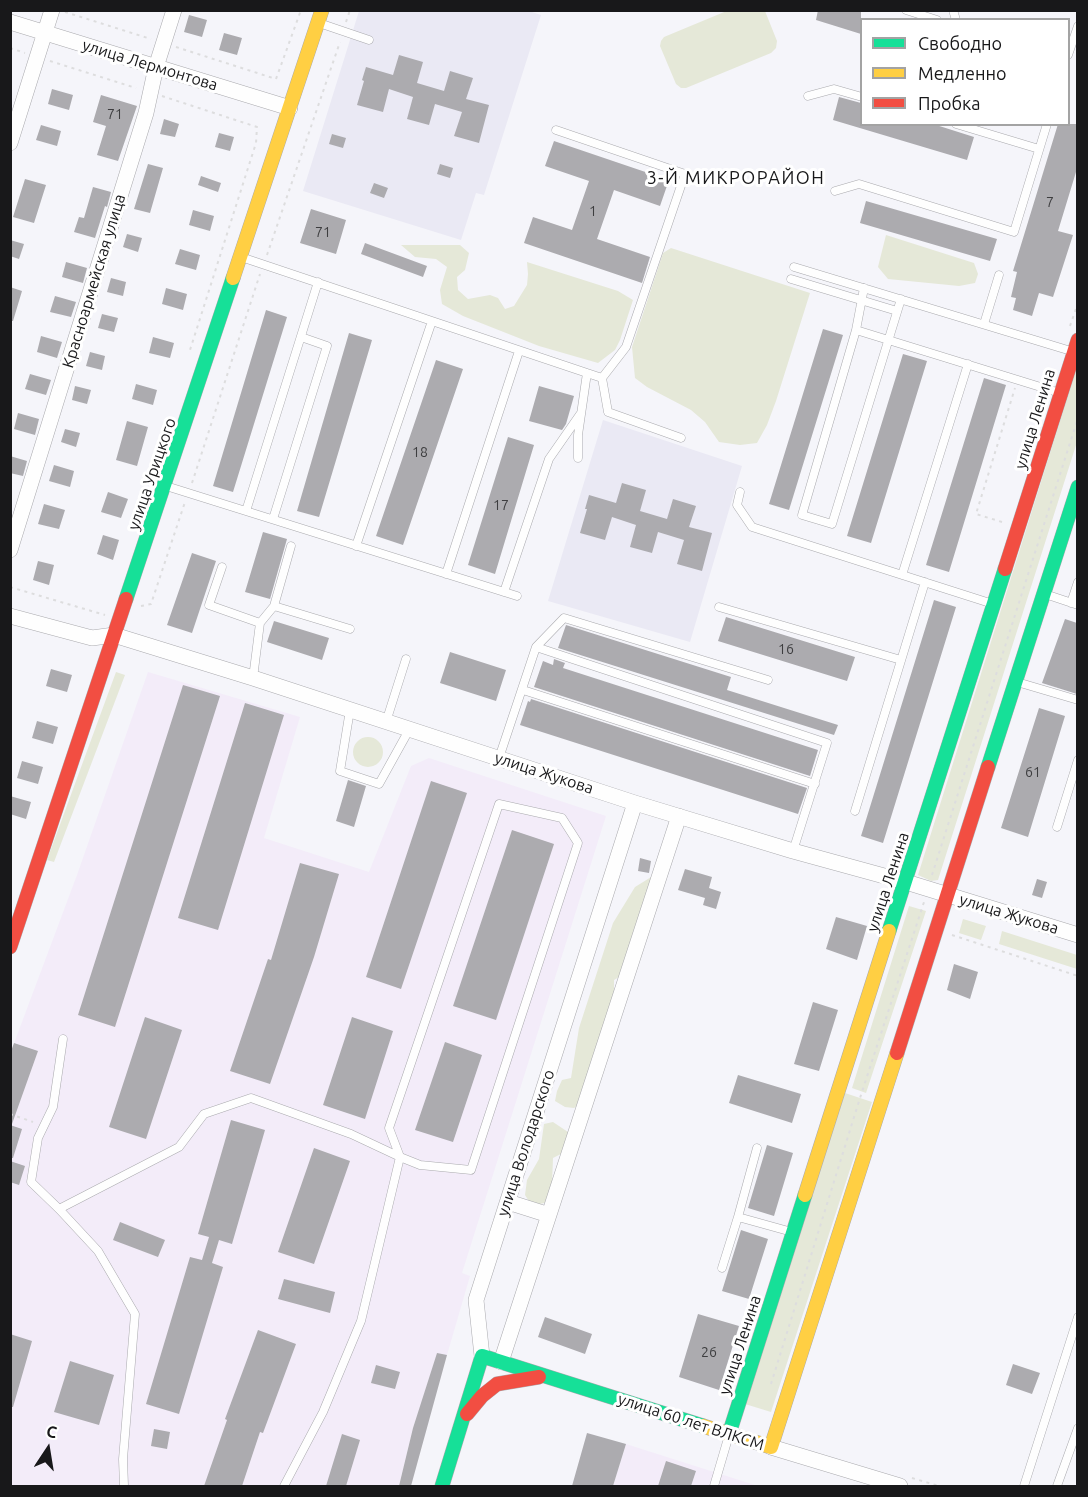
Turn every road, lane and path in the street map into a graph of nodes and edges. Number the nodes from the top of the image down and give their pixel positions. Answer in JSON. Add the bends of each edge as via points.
{"nodes":[{"id":1,"x":52,"y":10,"type":"edge"},
{"id":2,"x":61,"y":10,"type":"edge"},
{"id":3,"x":174,"y":10,"type":"edge"},
{"id":4,"x":301,"y":10,"type":"edge"},
{"id":5,"x":350,"y":10,"type":"edge"},
{"id":6,"x":906,"y":10,"type":"edge"},
{"id":7,"x":320,"y":17,"type":"edge"},
{"id":8,"x":931,"y":18,"type":"edge"},
{"id":9,"x":10,"y":22,"type":"edge"},
{"id":10,"x":1077,"y":26,"type":"edge"},
{"id":11,"x":343,"y":31,"type":"junction"},
{"id":12,"x":45,"y":33,"type":"junction"},
{"id":13,"x":369,"y":40,"type":"dead end"},
{"id":14,"x":164,"y":43,"type":"junction"},
{"id":15,"x":10,"y":48,"type":"edge"},
{"id":16,"x":1070,"y":49,"type":"edge"},
{"id":17,"x":38,"y":57,"type":"junction"},
{"id":18,"x":156,"y":67,"type":"junction"},
{"id":19,"x":151,"y":93,"type":"junction"},
{"id":20,"x":808,"y":96,"type":"dead end"},
{"id":21,"x":860,"y":96,"type":"edge"},
{"id":22,"x":290,"y":108,"type":"junction"},
{"id":23,"x":1046,"y":126,"type":"edge"},
{"id":24,"x":976,"y":127,"type":"edge"},
{"id":25,"x":556,"y":130,"type":"dead end"},
{"id":26,"x":10,"y":143,"type":"edge"},
{"id":27,"x":1039,"y":149,"type":"junction"},
{"id":28,"x":836,"y":191,"type":"dead end"},
{"id":29,"x":241,"y":257,"type":"junction"},
{"id":30,"x":264,"y":264,"type":"junction"},
{"id":31,"x":794,"y":267,"type":"dead end"},
{"id":32,"x":999,"y":275,"type":"dead end"},
{"id":33,"x":791,"y":279,"type":"dead end"},
{"id":34,"x":318,"y":282,"type":"junction"},
{"id":35,"x":864,"y":288,"type":"junction"},
{"id":36,"x":901,"y":299,"type":"junction"},
{"id":37,"x":861,"y":300,"type":"junction"},
{"id":38,"x":897,"y":311,"type":"junction"},
{"id":39,"x":432,"y":321,"type":"junction"},
{"id":40,"x":984,"y":324,"type":"junction"},
{"id":41,"x":856,"y":330,"type":"junction"},
{"id":42,"x":301,"y":337,"type":"junction"},
{"id":43,"x":887,"y":340,"type":"junction"},
{"id":44,"x":1076,"y":348,"type":"edge"},
{"id":45,"x":519,"y":351,"type":"junction"},
{"id":46,"x":188,"y":357,"type":"dead end"},
{"id":47,"x":968,"y":364,"type":"junction"},
{"id":48,"x":587,"y":374,"type":"junction"},
{"id":49,"x":602,"y":378,"type":"junction"},
{"id":50,"x":1017,"y":379,"type":"junction"},
{"id":51,"x":1061,"y":393,"type":"junction"},
{"id":52,"x":583,"y":409,"type":"junction"},
{"id":53,"x":1077,"y":418,"type":"edge"},
{"id":54,"x":681,"y":438,"type":"dead end"},
{"id":55,"x":578,"y":458,"type":"dead end"},
{"id":56,"x":166,"y":486,"type":"junction"},
{"id":57,"x":1077,"y":487,"type":"edge"},
{"id":58,"x":740,"y":492,"type":"dead end"},
{"id":59,"x":189,"y":493,"type":"junction"},
{"id":60,"x":1075,"y":504,"type":"edge"},
{"id":61,"x":246,"y":511,"type":"junction"},
{"id":62,"x":273,"y":519,"type":"junction"},
{"id":63,"x":1004,"y":523,"type":"dead end"},
{"id":64,"x":291,"y":546,"type":"dead end"},
{"id":65,"x":356,"y":546,"type":"junction"},
{"id":66,"x":10,"y":550,"type":"edge"},
{"id":67,"x":222,"y":567,"type":"dead end"},
{"id":68,"x":446,"y":574,"type":"junction"},
{"id":69,"x":902,"y":575,"type":"junction"},
{"id":70,"x":925,"y":582,"type":"junction"},
{"id":71,"x":1077,"y":582,"type":"edge"},
{"id":72,"x":10,"y":587,"type":"edge"},
{"id":73,"x":504,"y":592,"type":"junction"},
{"id":74,"x":1044,"y":594,"type":"junction"},
{"id":75,"x":517,"y":596,"type":"dead end"},
{"id":76,"x":994,"y":604,"type":"junction"},
{"id":77,"x":1074,"y":604,"type":"edge"},
{"id":78,"x":274,"y":606,"type":"junction"},
{"id":79,"x":719,"y":607,"type":"dead end"},
{"id":80,"x":123,"y":611,"type":"junction"},
{"id":81,"x":10,"y":616,"type":"edge"},
{"id":82,"x":260,"y":623,"type":"junction"},
{"id":83,"x":350,"y":629,"type":"dead end"},
{"id":84,"x":114,"y":635,"type":"junction"},
{"id":85,"x":536,"y":647,"type":"junction"},
{"id":86,"x":406,"y":659,"type":"dead end"},
{"id":87,"x":901,"y":660,"type":"junction"},
{"id":88,"x":253,"y":678,"type":"junction"},
{"id":89,"x":768,"y":680,"type":"dead end"},
{"id":90,"x":1016,"y":682,"type":"junction"},
{"id":91,"x":523,"y":690,"type":"junction"},
{"id":92,"x":1077,"y":700,"type":"edge"},
{"id":93,"x":350,"y":711,"type":"junction"},
{"id":94,"x":386,"y":722,"type":"junction"},
{"id":95,"x":409,"y":730,"type":"junction"},
{"id":96,"x":499,"y":758,"type":"junction"},
{"id":97,"x":1077,"y":760,"type":"edge"},
{"id":98,"x":815,"y":784,"type":"junction"},
{"id":99,"x":635,"y":803,"type":"junction"},
{"id":100,"x":855,"y":811,"type":"dead end"},
{"id":101,"x":679,"y":816,"type":"junction"},
{"id":102,"x":1057,"y":827,"type":"dead end"},
{"id":103,"x":793,"y":851,"type":"junction"},
{"id":104,"x":931,"y":881,"type":"dead end"},
{"id":105,"x":906,"y":882,"type":"junction"},
{"id":106,"x":947,"y":894,"type":"junction"},
{"id":107,"x":924,"y":902,"type":"dead end"},
{"id":108,"x":1077,"y":935,"type":"edge"},
{"id":109,"x":952,"y":936,"type":"dead end"},
{"id":110,"x":10,"y":947,"type":"edge"},
{"id":111,"x":1077,"y":976,"type":"edge"},
{"id":112,"x":63,"y":1039,"type":"dead end"},
{"id":113,"x":10,"y":1114,"type":"edge"},
{"id":114,"x":44,"y":1125,"type":"junction"},
{"id":115,"x":758,"y":1148,"type":"dead end"},
{"id":116,"x":400,"y":1157,"type":"junction"},
{"id":117,"x":508,"y":1202,"type":"junction"},
{"id":118,"x":59,"y":1209,"type":"junction"},
{"id":119,"x":549,"y":1215,"type":"junction"},
{"id":120,"x":738,"y":1217,"type":"junction"},
{"id":121,"x":794,"y":1233,"type":"junction"},
{"id":122,"x":722,"y":1268,"type":"dead end"},
{"id":123,"x":1077,"y":1317,"type":"edge"},
{"id":124,"x":482,"y":1356,"type":"junction"},
{"id":125,"x":501,"y":1362,"type":"junction"},
{"id":126,"x":547,"y":1376,"type":"junction"},
{"id":127,"x":771,"y":1384,"type":"dead end"},
{"id":128,"x":463,"y":1419,"type":"junction"},
{"id":129,"x":1077,"y":1428,"type":"edge"},
{"id":130,"x":729,"y":1434,"type":"junction"},
{"id":131,"x":771,"y":1447,"type":"junction"},
{"id":132,"x":903,"y":1481,"type":"edge"},
{"id":133,"x":872,"y":1482,"type":"edge"},
{"id":134,"x":124,"y":1486,"type":"edge"},
{"id":135,"x":284,"y":1486,"type":"edge"},
{"id":136,"x":442,"y":1486,"type":"edge"},
{"id":137,"x":714,"y":1486,"type":"edge"},
{"id":138,"x":939,"y":1486,"type":"edge"},
{"id":139,"x":1024,"y":1486,"type":"edge"},
{"id":140,"x":1057,"y":1486,"type":"edge"}],
"edges":[{"from":1,"to":12,"type":"street"},
{"from":2,"to":14,"type":"path"},
{"from":3,"to":14,"type":"street","name":"Красноармейская улица"},
{"from":4,"to":14,"type":"path","via":[[276,79]]},
{"from":5,"to":11,"type":"path"},
{"from":6,"to":8,"type":"lane"},
{"from":7,"to":11,"type":"lane"},
{"from":7,"to":22,"type":"street","name":"улица Урицкого"},
{"from":9,"to":12,"type":"street","name":"улица Лермонтова"},
{"from":10,"to":16,"type":"lane"},
{"from":11,"to":13,"type":"lane"},
{"from":11,"to":30,"type":"path"},
{"from":12,"to":17,"type":"street"},
{"from":12,"to":18,"type":"street","name":"улица Лермонтова"},
{"from":14,"to":18,"type":"street","name":"Красноармейская улица"},
{"from":15,"to":17,"type":"path"},
{"from":17,"to":19,"type":"path"},
{"from":17,"to":26,"type":"street"},
{"from":18,"to":19,"type":"street","name":"Красноармейская улица"},
{"from":18,"to":22,"type":"street","name":"улица Лермонтова"},
{"from":19,"to":46,"type":"path","via":[[257,127],[256,143]]},
{"from":19,"to":66,"type":"street","name":"Красноармейская улица"},
{"from":20,"to":21,"type":"lane","via":[[834,89]]},
{"from":22,"to":29,"type":"street","name":"улица Урицкого"},
{"from":23,"to":27,"type":"lane"},
{"from":24,"to":27,"type":"lane"},
{"from":25,"to":49,"type":"lane","via":[[685,174],[626,347]]},
{"from":27,"to":28,"type":"lane","via":[[1014,232],[859,184]]},
{"from":29,"to":30,"type":"lane"},
{"from":29,"to":56,"type":"street","name":"улица Урицкого"},
{"from":30,"to":34,"type":"lane"},
{"from":30,"to":59,"type":"path"},
{"from":31,"to":35,"type":"lane"},
{"from":32,"to":40,"type":"lane"},
{"from":33,"to":37,"type":"lane"},
{"from":34,"to":39,"type":"lane"},
{"from":34,"to":42,"type":"lane"},
{"from":35,"to":36,"type":"lane"},
{"from":35,"to":37,"type":"lane"},
{"from":36,"to":38,"type":"lane"},
{"from":36,"to":40,"type":"lane"},
{"from":37,"to":38,"type":"lane"},
{"from":37,"to":41,"type":"lane"},
{"from":38,"to":43,"type":"lane"},
{"from":39,"to":45,"type":"lane"},
{"from":39,"to":65,"type":"lane"},
{"from":40,"to":44,"type":"lane"},
{"from":41,"to":43,"type":"lane"},
{"from":41,"to":43,"type":"lane","via":[[802,515],[832,524]]},
{"from":42,"to":61,"type":"lane"},
{"from":42,"to":62,"type":"lane","via":[[327,346]]},
{"from":43,"to":47,"type":"lane"},
{"from":44,"to":51,"type":"street","name":"улица Ленина"},
{"from":45,"to":48,"type":"lane"},
{"from":45,"to":68,"type":"lane"},
{"from":47,"to":50,"type":"lane"},
{"from":47,"to":69,"type":"lane"},
{"from":48,"to":49,"type":"lane"},
{"from":48,"to":52,"type":"lane"},
{"from":49,"to":54,"type":"lane","via":[[608,412]]},
{"from":50,"to":51,"type":"lane"},
{"from":50,"to":63,"type":"path","via":[[976,514]]},
{"from":51,"to":76,"type":"street","name":"улица Ленина"},
{"from":52,"to":55,"type":"lane"},
{"from":52,"to":73,"type":"lane","via":[[549,459]]},
{"from":53,"to":104,"type":"path"},
{"from":56,"to":59,"type":"lane"},
{"from":56,"to":80,"type":"street","name":"улица Урицкого"},
{"from":57,"to":60,"type":"street"},
{"from":58,"to":69,"type":"lane","via":[[737,505],[752,527]]},
{"from":59,"to":61,"type":"lane"},
{"from":59,"to":80,"type":"path","via":[[151,604]]},
{"from":60,"to":74,"type":"street"},
{"from":61,"to":62,"type":"lane"},
{"from":62,"to":65,"type":"lane"},
{"from":64,"to":78,"type":"lane"},
{"from":65,"to":68,"type":"lane"},
{"from":67,"to":82,"type":"lane","via":[[209,605]]},
{"from":68,"to":73,"type":"lane"},
{"from":69,"to":70,"type":"lane"},
{"from":70,"to":76,"type":"lane"},
{"from":70,"to":87,"type":"lane"},
{"from":71,"to":77,"type":"lane"},
{"from":72,"to":80,"type":"path","via":[[105,615]]},
{"from":73,"to":75,"type":"lane"},
{"from":74,"to":77,"type":"lane"},
{"from":74,"to":90,"type":"street"},
{"from":76,"to":105,"type":"street","name":"улица Ленина"},
{"from":78,"to":82,"type":"lane"},
{"from":78,"to":83,"type":"lane"},
{"from":79,"to":87,"type":"lane"},
{"from":80,"to":84,"type":"street","name":"улица Урицкого"},
{"from":81,"to":84,"type":"street","name":"улица Жукова","via":[[92,638]]},
{"from":82,"to":88,"type":"lane"},
{"from":84,"to":88,"type":"street","name":"улица Жукова"},
{"from":84,"to":110,"type":"street","name":"улица Урицкого"},
{"from":85,"to":89,"type":"lane","via":[[564,618]]},
{"from":85,"to":91,"type":"lane"},
{"from":85,"to":98,"type":"lane","via":[[827,743]]},
{"from":86,"to":94,"type":"lane"},
{"from":87,"to":100,"type":"lane"},
{"from":88,"to":93,"type":"street","name":"улица Жукова"},
{"from":90,"to":92,"type":"lane"},
{"from":90,"to":106,"type":"street"},
{"from":91,"to":96,"type":"lane"},
{"from":91,"to":98,"type":"lane"},
{"from":93,"to":94,"type":"street","name":"улица Жукова"},
{"from":93,"to":95,"type":"lane","via":[[340,771],[379,784]]},
{"from":94,"to":95,"type":"street","name":"улица Жукова"},
{"from":95,"to":96,"type":"street","name":"улица Жукова"},
{"from":96,"to":99,"type":"street","name":"улица Жукова"},
{"from":97,"to":102,"type":"lane"},
{"from":98,"to":103,"type":"lane"},
{"from":99,"to":101,"type":"street","name":"улица Жукова"},
{"from":99,"to":117,"type":"street","name":"улица Володарского"},
{"from":101,"to":103,"type":"street","name":"улица Жукова"},
{"from":101,"to":119,"type":"street"},
{"from":103,"to":105,"type":"street","name":"улица Жукова"},
{"from":105,"to":106,"type":"street","name":"улица Жукова"},
{"from":105,"to":121,"type":"street","name":"улица Ленина"},
{"from":106,"to":108,"type":"street","name":"улица Жукова"},
{"from":106,"to":131,"type":"street"},
{"from":107,"to":127,"type":"path"},
{"from":109,"to":111,"type":"path"},
{"from":112,"to":114,"type":"lane","via":[[53,1107]]},
{"from":113,"to":114,"type":"path"},
{"from":114,"to":118,"type":"lane","via":[[31,1182]]},
{"from":115,"to":120,"type":"lane"},
{"from":116,"to":116,"type":"lane","via":[[389,1128],[499,804],[562,818],[578,843],[471,1170],[420,1165]]},
{"from":116,"to":118,"type":"lane","via":[[351,1134],[251,1098],[204,1114],[179,1147]]},
{"from":116,"to":135,"type":"lane","via":[[361,1321],[323,1412]]},
{"from":117,"to":119,"type":"street"},
{"from":117,"to":124,"type":"street","name":"улица Володарского","via":[[476,1300]]},
{"from":118,"to":134,"type":"lane","via":[[98,1251],[135,1314]]},
{"from":119,"to":125,"type":"street"},
{"from":120,"to":121,"type":"lane"},
{"from":120,"to":122,"type":"lane"},
{"from":121,"to":130,"type":"street","name":"улица Ленина"},
{"from":123,"to":139,"type":"lane"},
{"from":124,"to":125,"type":"street","name":"улица 60 лет ВЛКСМ"},
{"from":124,"to":128,"type":"street","name":"улица Володарского"},
{"from":125,"to":126,"type":"street","name":"улица 60 лет ВЛКСМ"},
{"from":126,"to":128,"type":"street","via":[[497,1384]]},
{"from":126,"to":130,"type":"street","name":"улица 60 лет ВЛКСМ"},
{"from":128,"to":136,"type":"street","name":"улица Володарского"},
{"from":129,"to":140,"type":"lane"},
{"from":130,"to":131,"type":"street","name":"улица 60 лет ВЛКСМ"},
{"from":130,"to":137,"type":"lane"},
{"from":131,"to":133,"type":"street","name":"улица 60 лет ВЛКСМ"},
{"from":132,"to":133,"type":"street","name":"улица 60 лет ВЛКСМ"},
{"from":132,"to":138,"type":"path"}]}
